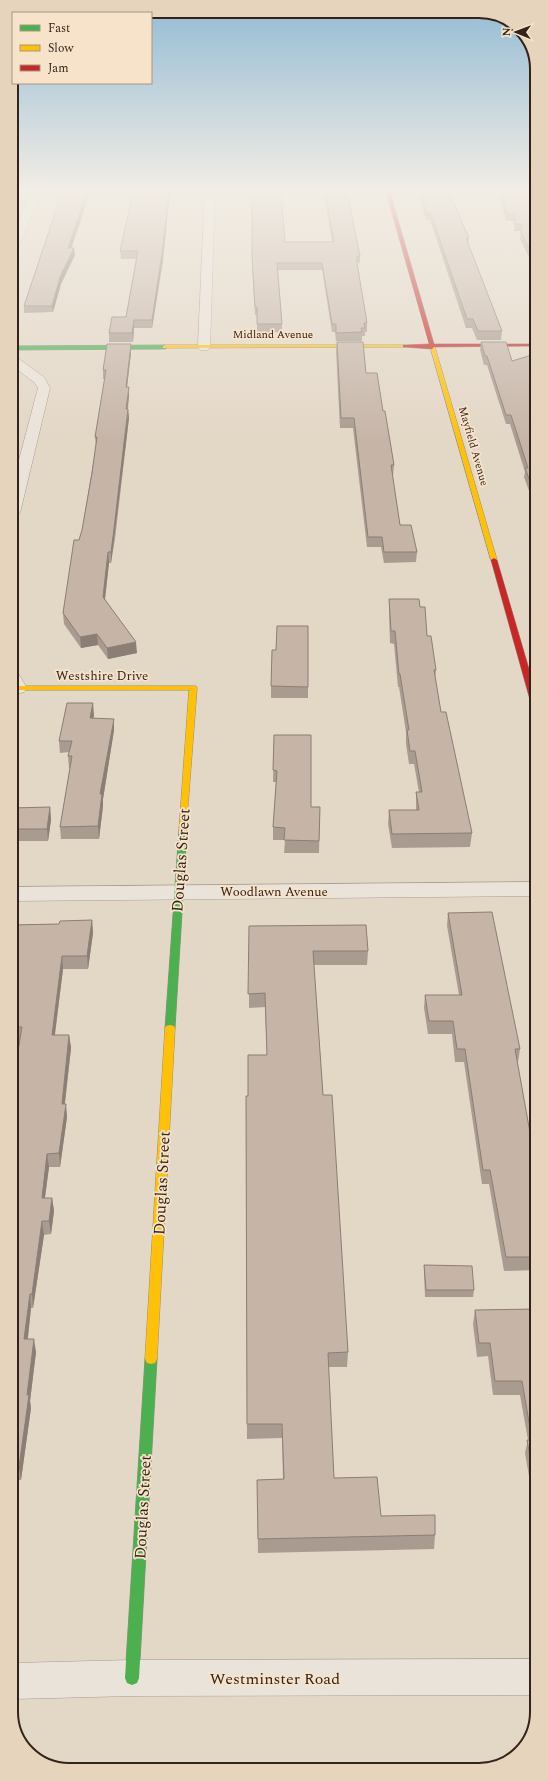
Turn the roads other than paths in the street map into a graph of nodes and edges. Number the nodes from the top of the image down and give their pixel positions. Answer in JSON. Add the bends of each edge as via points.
{"nodes":[{"id":1,"x":207,"y":275,"type":"edge"},
{"id":2,"x":412,"y":275,"type":"edge"},
{"id":3,"x":530,"y":345,"type":"edge"},
{"id":4,"x":204,"y":346,"type":"junction"},
{"id":5,"x":433,"y":346,"type":"junction"},
{"id":6,"x":18,"y":348,"type":"edge"},
{"id":7,"x":18,"y":364,"type":"edge"},
{"id":8,"x":18,"y":490,"type":"edge"},
{"id":9,"x":18,"y":684,"type":"edge"},
{"id":10,"x":530,"y":686,"type":"edge"},
{"id":11,"x":193,"y":688,"type":"joint"},
{"id":12,"x":530,"y":889,"type":"edge"},
{"id":13,"x":178,"y":892,"type":"junction"},
{"id":14,"x":18,"y":894,"type":"edge"},
{"id":15,"x":530,"y":1677,"type":"edge"},
{"id":16,"x":132,"y":1678,"type":"junction"},
{"id":17,"x":18,"y":1681,"type":"edge"}],
"edges":[{"from":1,"to":4,"type":"street"},
{"from":2,"to":5,"type":"street","name":"Mayfield Avenue"},
{"from":3,"to":5,"type":"street","name":"Midland Avenue"},
{"from":4,"to":5,"type":"street","name":"Midland Avenue"},
{"from":4,"to":6,"type":"street","name":"Midland Avenue"},
{"from":5,"to":10,"type":"street","name":"Mayfield Avenue"},
{"from":7,"to":8,"type":"street","via":[[39,380],[44,388]]},
{"from":9,"to":11,"type":"street","name":"Westshire Drive"},
{"from":11,"to":13,"type":"street","name":"Douglas Street"},
{"from":12,"to":13,"type":"street","name":"Woodlawn Avenue"},
{"from":13,"to":14,"type":"street","name":"Woodlawn Avenue"},
{"from":13,"to":16,"type":"street","name":"Douglas Street"},
{"from":15,"to":16,"type":"street","name":"Westminster Road"},
{"from":16,"to":17,"type":"street","name":"Westminster Road"}]}
